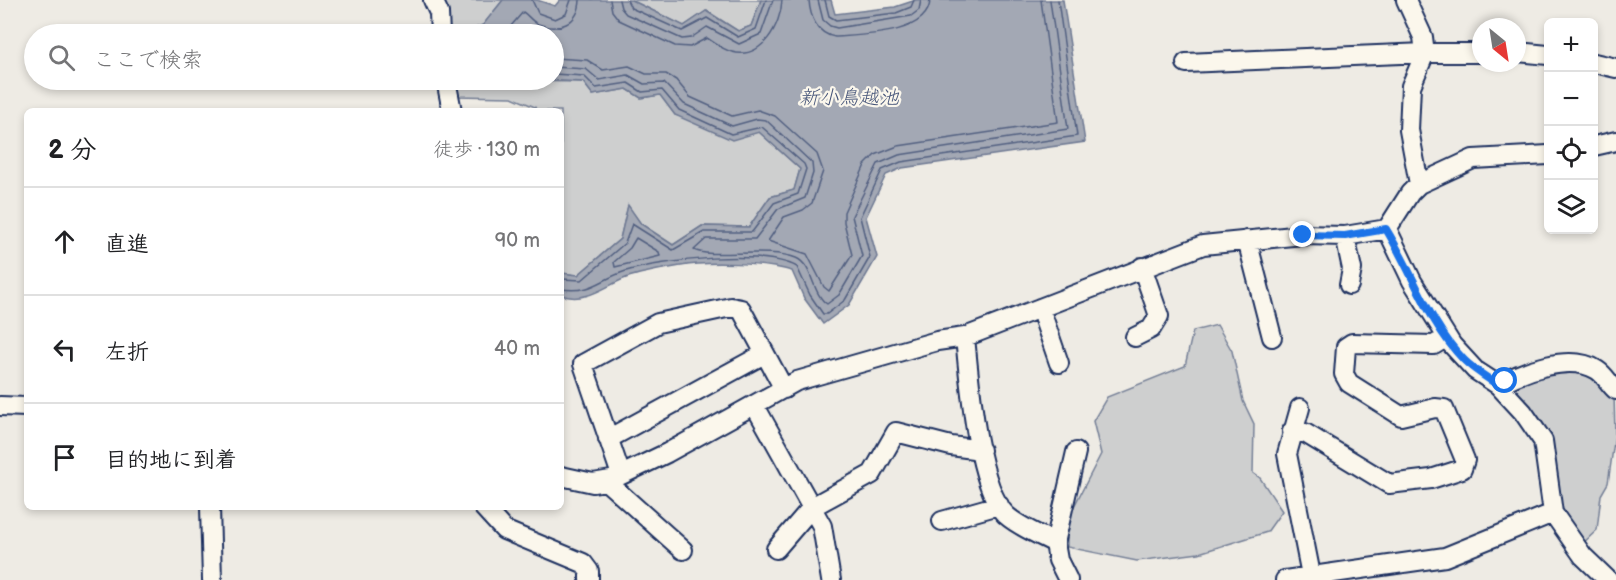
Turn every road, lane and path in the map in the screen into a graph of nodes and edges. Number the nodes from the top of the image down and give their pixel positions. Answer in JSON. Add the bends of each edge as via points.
{"nodes":[{"id":1,"x":433,"y":0,"type":"edge"},
{"id":2,"x":1406,"y":0,"type":"edge"},
{"id":3,"x":440,"y":24,"type":"edge"},
{"id":4,"x":1425,"y":53,"type":"junction"},
{"id":5,"x":1472,"y":53,"type":"edge"},
{"id":6,"x":1526,"y":53,"type":"edge"},
{"id":7,"x":1544,"y":55,"type":"edge"},
{"id":8,"x":1186,"y":63,"type":"dead end"},
{"id":9,"x":1598,"y":64,"type":"edge"},
{"id":10,"x":1616,"y":68,"type":"edge"},
{"id":11,"x":448,"y":90,"type":"edge"},
{"id":12,"x":452,"y":108,"type":"edge"},
{"id":13,"x":1616,"y":141,"type":"edge"},
{"id":14,"x":1598,"y":145,"type":"edge"},
{"id":15,"x":1544,"y":155,"type":"edge"},
{"id":16,"x":1419,"y":184,"type":"junction"},
{"id":17,"x":1386,"y":229,"type":"junction"},
{"id":18,"x":1345,"y":236,"type":"junction"},
{"id":19,"x":1247,"y":240,"type":"junction"},
{"id":20,"x":1142,"y":267,"type":"junction"},
{"id":21,"x":1349,"y":285,"type":"dead end"},
{"id":22,"x":1040,"y":308,"type":"junction"},
{"id":23,"x":965,"y":337,"type":"junction"},
{"id":24,"x":1135,"y":337,"type":"dead end"},
{"id":25,"x":1272,"y":337,"type":"dead end"},
{"id":26,"x":1447,"y":337,"type":"junction"},
{"id":27,"x":764,"y":354,"type":"junction"},
{"id":28,"x":1059,"y":363,"type":"dead end"},
{"id":29,"x":1498,"y":385,"type":"junction"},
{"id":30,"x":784,"y":389,"type":"junction"},
{"id":31,"x":1616,"y":390,"type":"edge"},
{"id":32,"x":755,"y":405,"type":"junction"},
{"id":33,"x":0,"y":406,"type":"edge"},
{"id":34,"x":24,"y":407,"type":"edge"},
{"id":35,"x":1300,"y":408,"type":"dead end"},
{"id":36,"x":1292,"y":430,"type":"junction"},
{"id":37,"x":609,"y":439,"type":"junction"},
{"id":38,"x":981,"y":450,"type":"junction"},
{"id":39,"x":1076,"y":453,"type":"dead end"},
{"id":40,"x":564,"y":477,"type":"edge"},
{"id":41,"x":613,"y":478,"type":"junction"},
{"id":42,"x":999,"y":505,"type":"junction"},
{"id":43,"x":812,"y":507,"type":"junction"},
{"id":44,"x":210,"y":510,"type":"edge"},
{"id":45,"x":486,"y":510,"type":"edge"},
{"id":46,"x":1553,"y":513,"type":"junction"},
{"id":47,"x":942,"y":521,"type":"dead end"},
{"id":48,"x":1055,"y":543,"type":"junction"},
{"id":49,"x":776,"y":549,"type":"dead end"},
{"id":50,"x":684,"y":550,"type":"dead end"},
{"id":51,"x":1311,"y":575,"type":"junction"},
{"id":52,"x":212,"y":580,"type":"edge"},
{"id":53,"x":589,"y":580,"type":"edge"},
{"id":54,"x":831,"y":580,"type":"edge"},
{"id":55,"x":1068,"y":580,"type":"edge"},
{"id":56,"x":1285,"y":580,"type":"edge"},
{"id":57,"x":1608,"y":580,"type":"edge"}],
"edges":[{"from":1,"to":3,"type":"street"},
{"from":2,"to":4,"type":"street","via":[[1423,37]]},
{"from":4,"to":5,"type":"street"},
{"from":4,"to":8,"type":"street"},
{"from":4,"to":16,"type":"street","via":[[1414,75],[1410,119]]},
{"from":6,"to":7,"type":"street"},
{"from":9,"to":10,"type":"street"},
{"from":11,"to":12,"type":"street"},
{"from":13,"to":14,"type":"street"},
{"from":15,"to":16,"type":"street","via":[[1473,159]]},
{"from":16,"to":17,"type":"street"},
{"from":17,"to":18,"type":"street"},
{"from":17,"to":26,"type":"street"},
{"from":18,"to":19,"type":"street"},
{"from":18,"to":21,"type":"street","via":[[1352,269]]},
{"from":19,"to":20,"type":"street","via":[[1203,245]]},
{"from":19,"to":25,"type":"street"},
{"from":20,"to":22,"type":"street"},
{"from":20,"to":24,"type":"street","via":[[1159,316],[1150,329]]},
{"from":22,"to":23,"type":"street"},
{"from":22,"to":28,"type":"street"},
{"from":23,"to":30,"type":"street","via":[[839,368]]},
{"from":23,"to":38,"type":"street","via":[[972,413]]},
{"from":26,"to":29,"type":"street","via":[[1464,360]]},
{"from":26,"to":36,"type":"street","via":[[1434,345],[1352,343],[1346,347],[1344,374],[1349,383],[1401,416],[1444,409],[1465,460],[1462,469],[1431,479],[1389,484],[1305,433]]},
{"from":27,"to":30,"type":"street"},
{"from":27,"to":37,"type":"street"},
{"from":27,"to":37,"type":"street","via":[[741,309],[731,307],[658,323],[619,343],[583,364]]},
{"from":29,"to":31,"type":"street","via":[[1553,364],[1569,362],[1598,370]]},
{"from":29,"to":46,"type":"street","via":[[1543,441]]},
{"from":30,"to":32,"type":"street"},
{"from":32,"to":41,"type":"street"},
{"from":32,"to":43,"type":"street"},
{"from":33,"to":34,"type":"street"},
{"from":35,"to":36,"type":"street"},
{"from":36,"to":51,"type":"street","via":[[1287,454]]},
{"from":37,"to":41,"type":"street"},
{"from":38,"to":42,"type":"street"},
{"from":38,"to":43,"type":"street","via":[[896,432],[872,474]]},
{"from":39,"to":48,"type":"street"},
{"from":40,"to":41,"type":"street","via":[[593,483]]},
{"from":41,"to":50,"type":"street"},
{"from":42,"to":47,"type":"street"},
{"from":42,"to":48,"type":"street","via":[[1007,516]]},
{"from":43,"to":49,"type":"street"},
{"from":43,"to":54,"type":"street","via":[[822,526]]},
{"from":44,"to":52,"type":"street"},
{"from":45,"to":53,"type":"street","via":[[504,531],[583,563]]},
{"from":46,"to":51,"type":"street","via":[[1445,557]]},
{"from":46,"to":57,"type":"street","via":[[1583,556]]},
{"from":48,"to":55,"type":"street"},
{"from":51,"to":56,"type":"street"}]}
